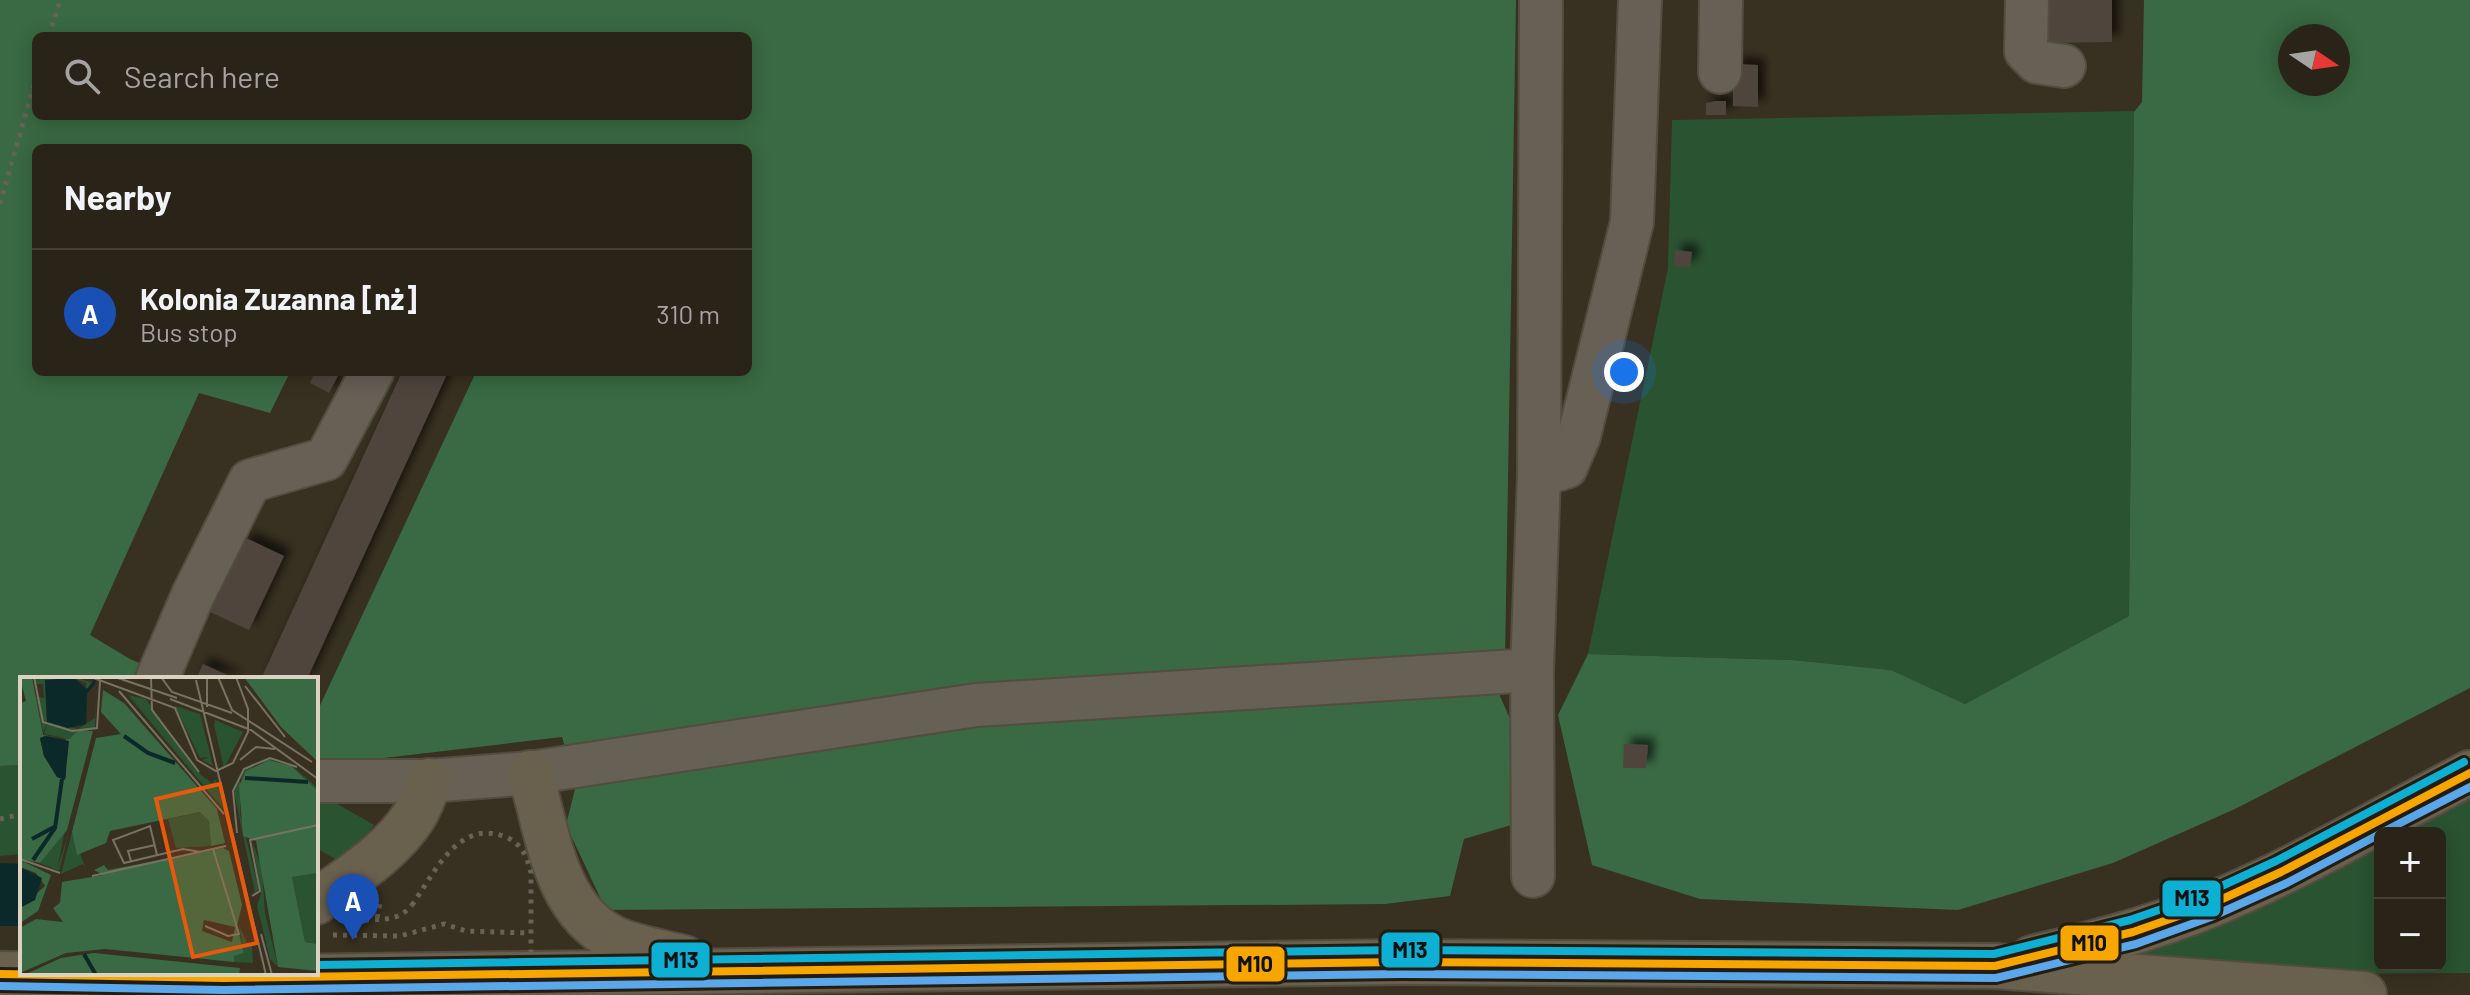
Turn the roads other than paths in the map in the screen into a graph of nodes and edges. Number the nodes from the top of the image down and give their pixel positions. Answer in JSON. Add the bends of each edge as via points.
{"nodes":[{"id":1,"x":1541,"y":0,"type":"edge"},
{"id":2,"x":1640,"y":0,"type":"edge"},
{"id":3,"x":1721,"y":0,"type":"edge"},
{"id":4,"x":2027,"y":0,"type":"edge"},
{"id":5,"x":2064,"y":66,"type":"dead end"},
{"id":6,"x":1720,"y":72,"type":"dead end"},
{"id":7,"x":370,"y":376,"type":"edge"},
{"id":8,"x":1539,"y":475,"type":"junction"},
{"id":9,"x":1532,"y":670,"type":"junction"},
{"id":10,"x":158,"y":677,"type":"edge"},
{"id":11,"x":530,"y":773,"type":"junction"},
{"id":12,"x":2470,"y":773,"type":"edge"},
{"id":13,"x":318,"y":781,"type":"edge"},
{"id":14,"x":429,"y":781,"type":"junction"},
{"id":15,"x":1533,"y":876,"type":"dead end"},
{"id":16,"x":324,"y":898,"type":"edge"},
{"id":17,"x":1995,"y":966,"type":"junction"},
{"id":18,"x":737,"y":971,"type":"junction"},
{"id":19,"x":155,"y":975,"type":"edge"},
{"id":20,"x":2364,"y":994,"type":"edge"},
{"id":21,"x":2350,"y":995,"type":"edge"},
{"id":22,"x":2381,"y":995,"type":"edge"}],
"edges":[{"from":1,"to":8,"type":"lane"},
{"from":2,"to":8,"type":"lane","via":[[1632,222],[1579,436],[1566,467]]},
{"from":3,"to":6,"type":"lane"},
{"from":4,"to":5,"type":"lane","via":[[2026,51],[2037,62]]},
{"from":7,"to":10,"type":"lane","via":[[326,459],[250,481]]},
{"from":8,"to":9,"type":"lane"},
{"from":9,"to":11,"type":"lane","via":[[976,705]]},
{"from":9,"to":15,"type":"lane"},
{"from":11,"to":14,"type":"lane"},
{"from":11,"to":18,"type":"main road","via":[[553,858],[568,894],[586,918],[613,938]]},
{"from":12,"to":17,"type":"main road","via":[[2207,906],[2133,932]]},
{"from":13,"to":14,"type":"lane"},
{"from":14,"to":16,"type":"main road","via":[[416,814],[398,838]]},
{"from":17,"to":18,"type":"main road","via":[[1401,962]]},
{"from":17,"to":20,"type":"main road"},
{"from":18,"to":19,"type":"main road"},
{"from":20,"to":21,"type":"main road"},
{"from":20,"to":22,"type":"main road"}]}
